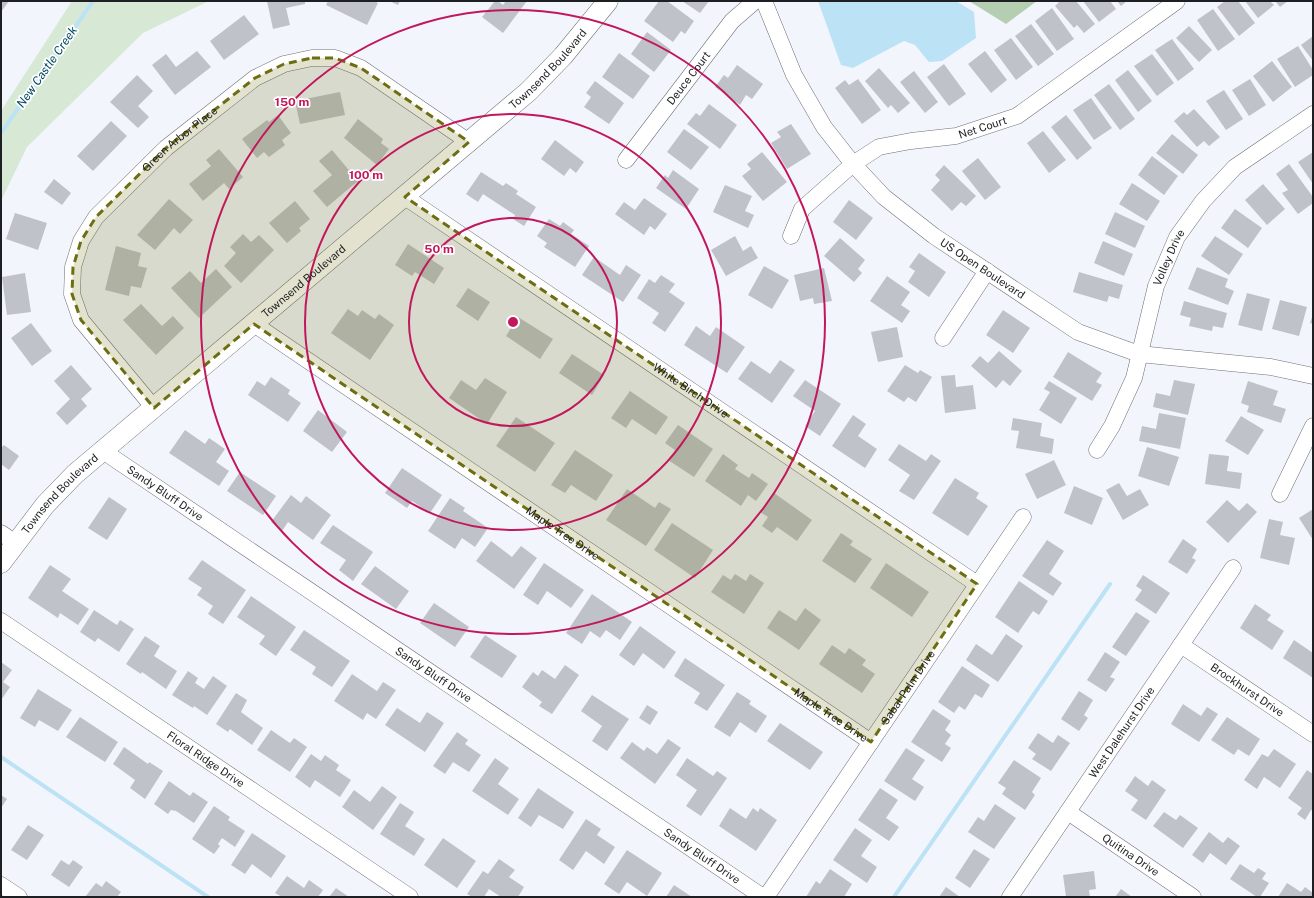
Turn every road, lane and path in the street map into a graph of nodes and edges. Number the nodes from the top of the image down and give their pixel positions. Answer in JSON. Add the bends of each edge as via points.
{"nodes":[{"id":1,"x":608,"y":1,"type":"edge"},
{"id":2,"x":755,"y":1,"type":"edge"},
{"id":3,"x":764,"y":1,"type":"edge"},
{"id":4,"x":1177,"y":1,"type":"edge"},
{"id":5,"x":1313,"y":114,"type":"edge"},
{"id":6,"x":469,"y":142,"type":"junction"},
{"id":7,"x":626,"y":160,"type":"dead end"},
{"id":8,"x":853,"y":164,"type":"junction"},
{"id":9,"x":405,"y":197,"type":"junction"},
{"id":10,"x":791,"y":236,"type":"dead end"},
{"id":11,"x":987,"y":271,"type":"junction"},
{"id":12,"x":254,"y":324,"type":"junction"},
{"id":13,"x":943,"y":338,"type":"dead end"},
{"id":14,"x":1139,"y":354,"type":"junction"},
{"id":15,"x":1313,"y":376,"type":"edge"},
{"id":16,"x":154,"y":408,"type":"junction"},
{"id":17,"x":1313,"y":426,"type":"edge"},
{"id":18,"x":1097,"y":450,"type":"dead end"},
{"id":19,"x":103,"y":451,"type":"junction"},
{"id":20,"x":1280,"y":494,"type":"dead end"},
{"id":21,"x":1023,"y":517,"type":"dead end"},
{"id":22,"x":8,"y":538,"type":"edge"},
{"id":23,"x":1,"y":563,"type":"edge"},
{"id":24,"x":1233,"y":568,"type":"dead end"},
{"id":25,"x":977,"y":584,"type":"junction"},
{"id":26,"x":1,"y":621,"type":"edge"},
{"id":27,"x":1181,"y":645,"type":"junction"},
{"id":28,"x":1313,"y":734,"type":"edge"},
{"id":29,"x":871,"y":742,"type":"junction"},
{"id":30,"x":1068,"y":812,"type":"junction"},
{"id":31,"x":1,"y":885,"type":"edge"},
{"id":32,"x":19,"y":897,"type":"edge"},
{"id":33,"x":410,"y":897,"type":"edge"},
{"id":34,"x":764,"y":897,"type":"edge"},
{"id":35,"x":1010,"y":897,"type":"edge"},
{"id":36,"x":1193,"y":897,"type":"edge"}],
"edges":[{"from":1,"to":6,"type":"street","name":"Townsend Boulevard","via":[[563,56],[529,91]]},
{"from":2,"to":7,"type":"street","name":"Deuce Court","via":[[732,21]]},
{"from":3,"to":8,"type":"street","name":"US Open Boulevard","via":[[794,75],[824,127]]},
{"from":4,"to":8,"type":"street","name":"Net Court","via":[[1017,116],[956,136],[879,147]]},
{"from":5,"to":14,"type":"street","name":"Volley Drive","via":[[1235,167],[1203,200],[1177,237],[1156,286]]},
{"from":6,"to":9,"type":"street","name":"Townsend Boulevard"},
{"from":6,"to":16,"type":"street","name":"Green Arbor Place","via":[[361,68],[335,58],[312,58],[284,64],[255,78],[166,148],[96,217],[81,241],[73,266],[72,287],[81,320]]},
{"from":8,"to":10,"type":"street","name":"Net Court","via":[[802,209]]},
{"from":8,"to":11,"type":"street","name":"US Open Boulevard","via":[[884,197],[934,236]]},
{"from":9,"to":12,"type":"street","name":"Townsend Boulevard"},
{"from":9,"to":25,"type":"street","name":"White Birch Drive"},
{"from":11,"to":13,"type":"street"},
{"from":11,"to":14,"type":"street","name":"US Open Boulevard","via":[[1078,332]]},
{"from":12,"to":16,"type":"street","name":"Townsend Boulevard"},
{"from":12,"to":29,"type":"street","name":"Maple Tree Drive"},
{"from":14,"to":15,"type":"street","name":"US Open Boulevard","via":[[1271,367]]},
{"from":14,"to":18,"type":"street","name":"Volley Drive","via":[[1134,378],[1124,402]]},
{"from":16,"to":19,"type":"street","name":"Townsend Boulevard"},
{"from":17,"to":20,"type":"street"},
{"from":19,"to":22,"type":"street","name":"Townsend Boulevard"},
{"from":19,"to":34,"type":"street","name":"Sandy Bluff Drive"},
{"from":21,"to":25,"type":"street","name":"Sabal Palm Drive"},
{"from":22,"to":23,"type":"street","name":"Townsend Boulevard"},
{"from":24,"to":27,"type":"street","name":"West Dalehurst Drive"},
{"from":25,"to":29,"type":"street","name":"Sabal Palm Drive"},
{"from":26,"to":33,"type":"street","name":"Floral Ridge Drive"},
{"from":27,"to":28,"type":"street","name":"Brockhurst Drive"},
{"from":27,"to":30,"type":"street","name":"West Dalehurst Drive"},
{"from":29,"to":34,"type":"street","name":"Sabal Palm Drive"},
{"from":30,"to":35,"type":"street","name":"West Dalehurst Drive"},
{"from":30,"to":36,"type":"street","name":"Quitina Drive"},
{"from":31,"to":32,"type":"street"}]}
